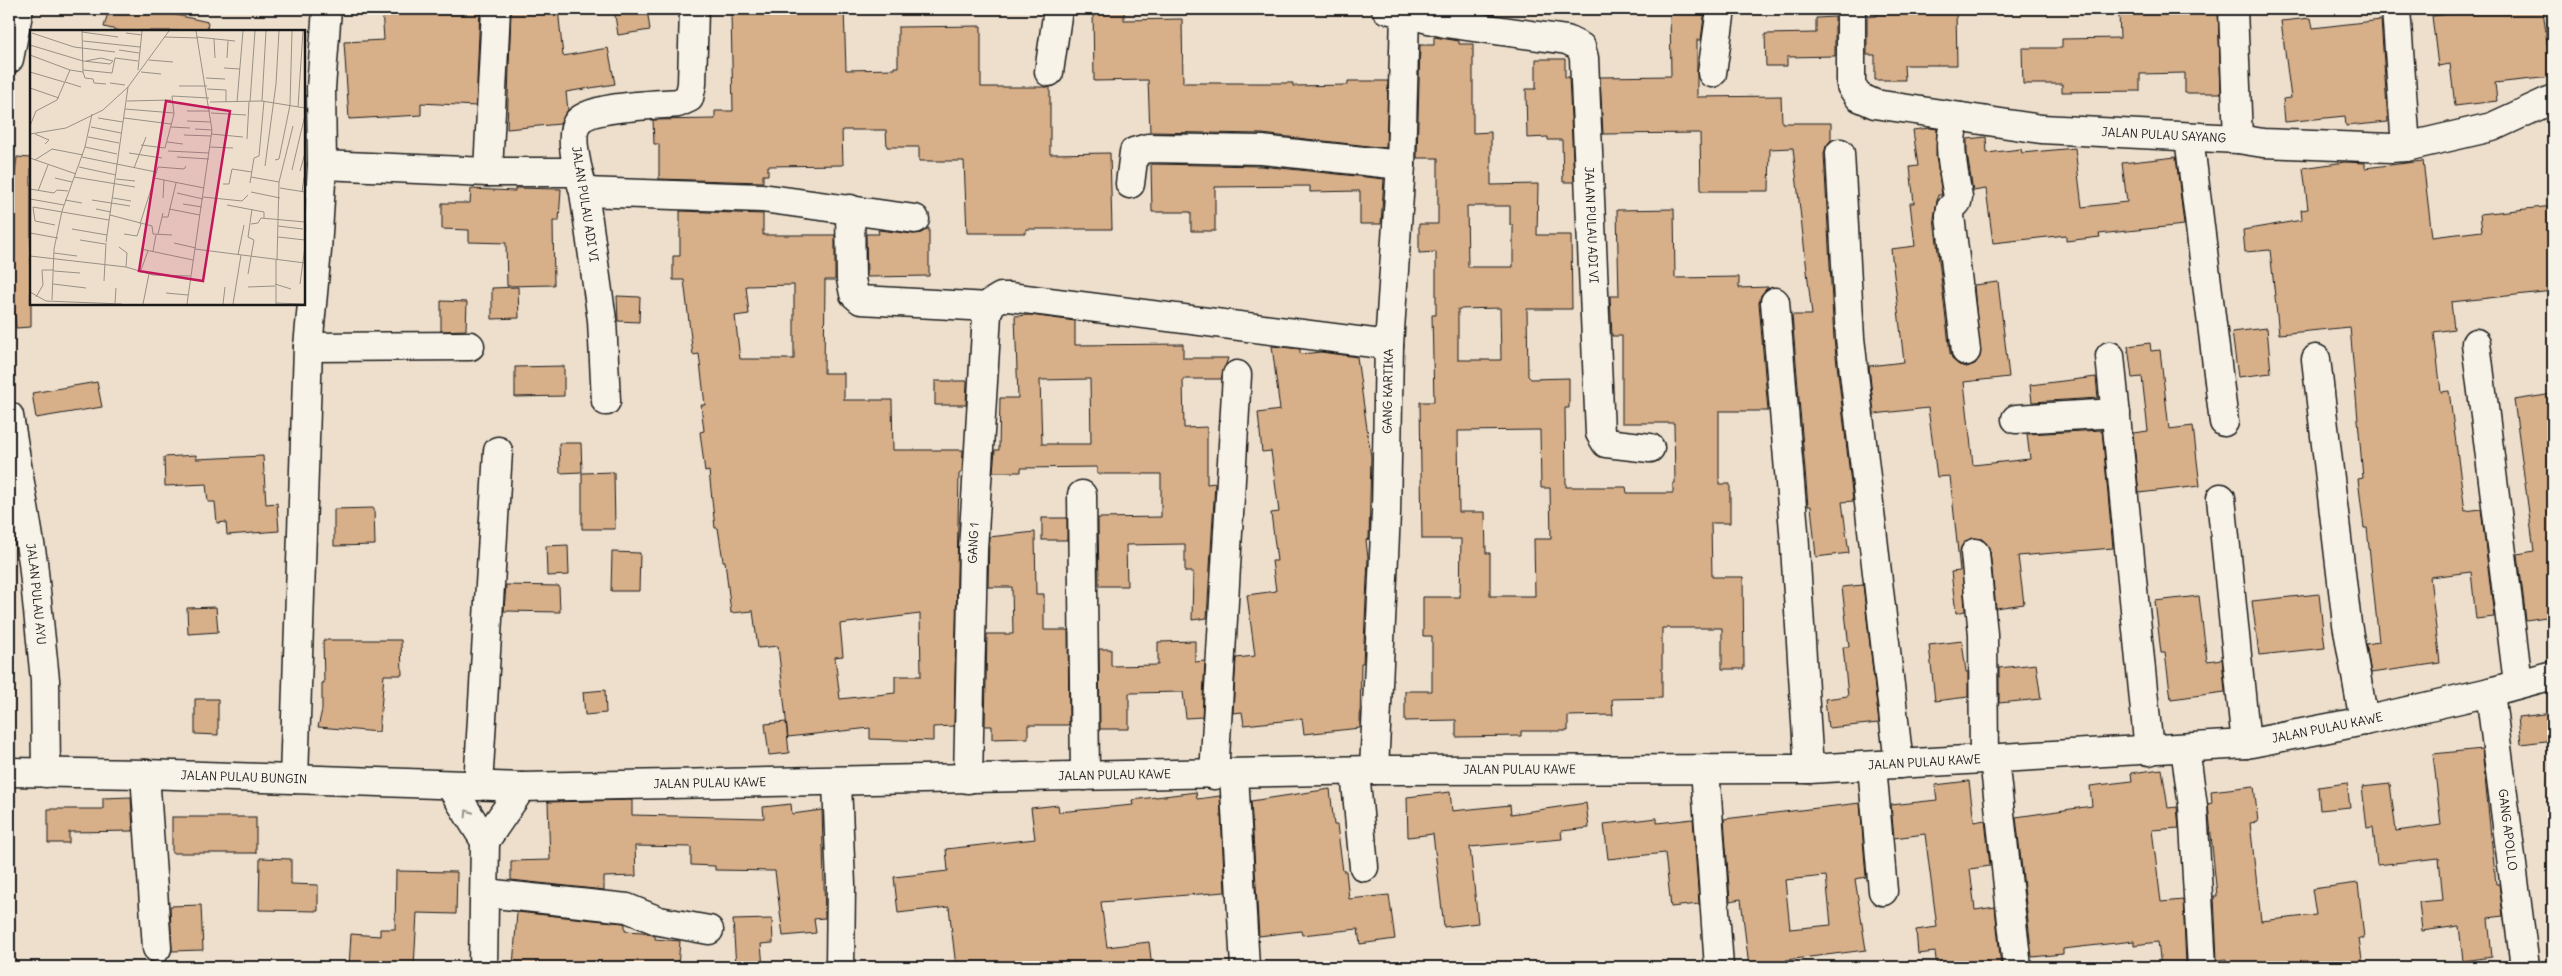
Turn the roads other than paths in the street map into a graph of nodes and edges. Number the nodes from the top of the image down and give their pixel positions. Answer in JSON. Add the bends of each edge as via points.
{"nodes":[{"id":1,"x":328,"y":9,"type":"edge"},
{"id":2,"x":496,"y":9,"type":"edge"},
{"id":3,"x":694,"y":9,"type":"edge"},
{"id":4,"x":1058,"y":9,"type":"edge"},
{"id":5,"x":1721,"y":9,"type":"edge"},
{"id":6,"x":1851,"y":9,"type":"edge"},
{"id":7,"x":2234,"y":9,"type":"edge"},
{"id":8,"x":2396,"y":9,"type":"edge"},
{"id":9,"x":1396,"y":11,"type":"edge"},
{"id":10,"x":1497,"y":20,"type":"edge"},
{"id":11,"x":22,"y":23,"type":"edge"},
{"id":12,"x":9,"y":59,"type":"edge"},
{"id":13,"x":1049,"y":72,"type":"dead end"},
{"id":14,"x":1712,"y":73,"type":"dead end"},
{"id":15,"x":312,"y":87,"type":"edge"},
{"id":16,"x":2553,"y":99,"type":"edge"},
{"id":17,"x":1960,"y":117,"type":"junction"},
{"id":18,"x":2189,"y":138,"type":"junction"},
{"id":19,"x":2238,"y":139,"type":"junction"},
{"id":20,"x":2406,"y":147,"type":"junction"},
{"id":21,"x":1840,"y":153,"type":"dead end"},
{"id":22,"x":322,"y":165,"type":"junction"},
{"id":23,"x":1401,"y":165,"type":"junction"},
{"id":24,"x":488,"y":172,"type":"junction"},
{"id":25,"x":581,"y":182,"type":"junction"},
{"id":26,"x":1130,"y":184,"type":"dead end"},
{"id":27,"x":850,"y":209,"type":"junction"},
{"id":28,"x":915,"y":219,"type":"dead end"},
{"id":29,"x":1775,"y":302,"type":"dead end"},
{"id":30,"x":989,"y":308,"type":"junction"},
{"id":31,"x":2476,"y":343,"type":"dead end"},
{"id":32,"x":1389,"y":345,"type":"junction"},
{"id":33,"x":470,"y":346,"type":"dead end"},
{"id":34,"x":308,"y":347,"type":"junction"},
{"id":35,"x":1966,"y":350,"type":"dead end"},
{"id":36,"x":2110,"y":356,"type":"dead end"},
{"id":37,"x":2316,"y":359,"type":"dead end"},
{"id":38,"x":1237,"y":375,"type":"dead end"},
{"id":39,"x":606,"y":401,"type":"dead end"},
{"id":40,"x":2116,"y":413,"type":"junction"},
{"id":41,"x":9,"y":416,"type":"edge"},
{"id":42,"x":2016,"y":419,"type":"dead end"},
{"id":43,"x":2224,"y":422,"type":"dead end"},
{"id":44,"x":1650,"y":448,"type":"dead end"},
{"id":45,"x":498,"y":451,"type":"dead end"},
{"id":46,"x":1082,"y":495,"type":"dead end"},
{"id":47,"x":2221,"y":498,"type":"dead end"},
{"id":48,"x":1975,"y":553,"type":"dead end"},
{"id":49,"x":2553,"y":675,"type":"edge"},
{"id":50,"x":2518,"y":683,"type":"junction"},
{"id":51,"x":2490,"y":692,"type":"junction"},
{"id":52,"x":2364,"y":721,"type":"junction"},
{"id":53,"x":2246,"y":744,"type":"junction"},
{"id":54,"x":2185,"y":748,"type":"junction"},
{"id":55,"x":2149,"y":751,"type":"junction"},
{"id":56,"x":1989,"y":759,"type":"junction"},
{"id":57,"x":1899,"y":764,"type":"junction"},
{"id":58,"x":1872,"y":766,"type":"junction"},
{"id":59,"x":1705,"y":769,"type":"junction"},
{"id":60,"x":1809,"y":769,"type":"junction"},
{"id":61,"x":1364,"y":771,"type":"junction"},
{"id":62,"x":9,"y":772,"type":"edge"},
{"id":63,"x":46,"y":773,"type":"junction"},
{"id":64,"x":145,"y":774,"type":"junction"},
{"id":65,"x":1224,"y":775,"type":"junction"},
{"id":66,"x":1085,"y":776,"type":"junction"},
{"id":67,"x":294,"y":779,"type":"junction"},
{"id":68,"x":968,"y":779,"type":"junction"},
{"id":69,"x":837,"y":782,"type":"junction"},
{"id":70,"x":450,"y":785,"type":"junction"},
{"id":71,"x":478,"y":786,"type":"junction"},
{"id":72,"x":522,"y":787,"type":"junction"},
{"id":73,"x":485,"y":841,"type":"junction"},
{"id":74,"x":1364,"y":867,"type":"dead end"},
{"id":75,"x":1883,"y":891,"type":"dead end"},
{"id":76,"x":485,"y":893,"type":"junction"},
{"id":77,"x":709,"y":930,"type":"dead end"},
{"id":78,"x":157,"y":948,"type":"dead end"},
{"id":79,"x":483,"y":967,"type":"edge"},
{"id":80,"x":840,"y":967,"type":"edge"},
{"id":81,"x":1245,"y":967,"type":"edge"},
{"id":82,"x":1719,"y":967,"type":"edge"},
{"id":83,"x":2017,"y":967,"type":"edge"},
{"id":84,"x":2202,"y":967,"type":"edge"},
{"id":85,"x":2525,"y":967,"type":"edge"}],
"edges":[{"from":1,"to":15,"type":"street"},
{"from":2,"to":24,"type":"street"},
{"from":3,"to":25,"type":"street","name":"JALAN PULAU ADI VI","via":[[689,98],[678,103],[601,111],[583,117],[576,125],[574,148]]},
{"from":4,"to":13,"type":"street"},
{"from":5,"to":14,"type":"street"},
{"from":6,"to":17,"type":"street","name":"JALAN PULAU SAYANG","via":[[1851,86],[1859,97],[1875,104]]},
{"from":7,"to":19,"type":"street"},
{"from":8,"to":20,"type":"street"},
{"from":9,"to":10,"type":"street","name":"JALAN PULAU ADI VI","via":[[1445,23]]},
{"from":9,"to":23,"type":"street","name":"GANG KARTIKA"},
{"from":10,"to":44,"type":"street","name":"JALAN PULAU ADI VI","via":[[1567,40],[1583,52],[1600,433],[1606,443]]},
{"from":11,"to":12,"type":"street"},
{"from":15,"to":22,"type":"street"},
{"from":16,"to":20,"type":"street","name":"JALAN PULAU SAYANG","via":[[2492,127]]},
{"from":17,"to":18,"type":"street","name":"JALAN PULAU SAYANG","via":[[2041,129]]},
{"from":17,"to":35,"type":"street","via":[[1954,123],[1951,136],[1958,197],[1950,216]]},
{"from":18,"to":19,"type":"street","name":"JALAN PULAU SAYANG"},
{"from":18,"to":43,"type":"street"},
{"from":19,"to":20,"type":"street","name":"JALAN PULAU SAYANG","via":[[2263,143]]},
{"from":21,"to":57,"type":"street","via":[[1850,338]]},
{"from":22,"to":24,"type":"street"},
{"from":22,"to":34,"type":"street"},
{"from":23,"to":26,"type":"street","via":[[1262,150],[1148,148],[1134,152]]},
{"from":23,"to":32,"type":"street","name":"GANG KARTIKA"},
{"from":24,"to":25,"type":"street"},
{"from":25,"to":27,"type":"street"},
{"from":25,"to":39,"type":"street","name":"JALAN PULAU ADI VI","via":[[602,320]]},
{"from":27,"to":28,"type":"street"},
{"from":27,"to":30,"type":"street","via":[[851,279],[854,294],[861,300]]},
{"from":29,"to":60,"type":"street"},
{"from":30,"to":32,"type":"street","via":[[994,300],[1009,297]]},
{"from":30,"to":68,"type":"street","name":"GANG 1","via":[[973,550]]},
{"from":31,"to":50,"type":"street"},
{"from":32,"to":61,"type":"street","name":"GANG KARTIKA","via":[[1386,513]]},
{"from":33,"to":34,"type":"street"},
{"from":34,"to":67,"type":"street"},
{"from":36,"to":40,"type":"street"},
{"from":37,"to":52,"type":"street","via":[[2347,624]]},
{"from":38,"to":65,"type":"street"},
{"from":40,"to":42,"type":"street"},
{"from":40,"to":55,"type":"street"},
{"from":41,"to":63,"type":"street","name":"JALAN PULAU AYU","via":[[33,562],[45,680]]},
{"from":45,"to":71,"type":"street"},
{"from":46,"to":66,"type":"street"},
{"from":47,"to":53,"type":"street"},
{"from":48,"to":56,"type":"street"},
{"from":49,"to":50,"type":"street","name":"JALAN PULAU KAWE"},
{"from":50,"to":51,"type":"street","name":"JALAN PULAU KAWE"},
{"from":51,"to":52,"type":"street","name":"JALAN PULAU KAWE"},
{"from":51,"to":85,"type":"street","name":"GANG APOLLO"},
{"from":52,"to":53,"type":"street","name":"JALAN PULAU KAWE"},
{"from":53,"to":54,"type":"street","name":"JALAN PULAU KAWE"},
{"from":54,"to":55,"type":"street","name":"JALAN PULAU KAWE"},
{"from":54,"to":84,"type":"street","via":[[2193,806]]},
{"from":55,"to":56,"type":"street","name":"JALAN PULAU KAWE"},
{"from":56,"to":57,"type":"street","name":"JALAN PULAU KAWE"},
{"from":56,"to":83,"type":"street"},
{"from":57,"to":58,"type":"street","name":"JALAN PULAU KAWE"},
{"from":58,"to":60,"type":"street","name":"JALAN PULAU KAWE"},
{"from":58,"to":75,"type":"street"},
{"from":59,"to":60,"type":"street","name":"JALAN PULAU KAWE"},
{"from":59,"to":61,"type":"street","name":"JALAN PULAU KAWE"},
{"from":59,"to":82,"type":"street"},
{"from":61,"to":65,"type":"street","name":"JALAN PULAU KAWE"},
{"from":61,"to":74,"type":"street","name":"GANG KARTIKA"},
{"from":62,"to":63,"type":"street","name":"JALAN PULAU BUNGIN"},
{"from":63,"to":64,"type":"street","name":"JALAN PULAU BUNGIN"},
{"from":64,"to":67,"type":"street","name":"JALAN PULAU BUNGIN"},
{"from":64,"to":78,"type":"street"},
{"from":65,"to":66,"type":"street","name":"JALAN PULAU KAWE"},
{"from":65,"to":81,"type":"street"},
{"from":66,"to":68,"type":"street","name":"JALAN PULAU KAWE"},
{"from":67,"to":70,"type":"street","name":"JALAN PULAU BUNGIN"},
{"from":68,"to":69,"type":"street","name":"JALAN PULAU KAWE"},
{"from":69,"to":72,"type":"street","name":"JALAN PULAU KAWE"},
{"from":69,"to":80,"type":"street"},
{"from":70,"to":71,"type":"street","name":"JALAN PULAU BUNGIN"},
{"from":73,"to":70,"type":"street","one_way":true},
{"from":71,"to":72,"type":"street","name":"JALAN PULAU KAWE"},
{"from":72,"to":73,"type":"street"},
{"from":73,"to":76,"type":"street"},
{"from":76,"to":77,"type":"street","via":[[627,908],[659,921]]},
{"from":76,"to":79,"type":"street"}]}
